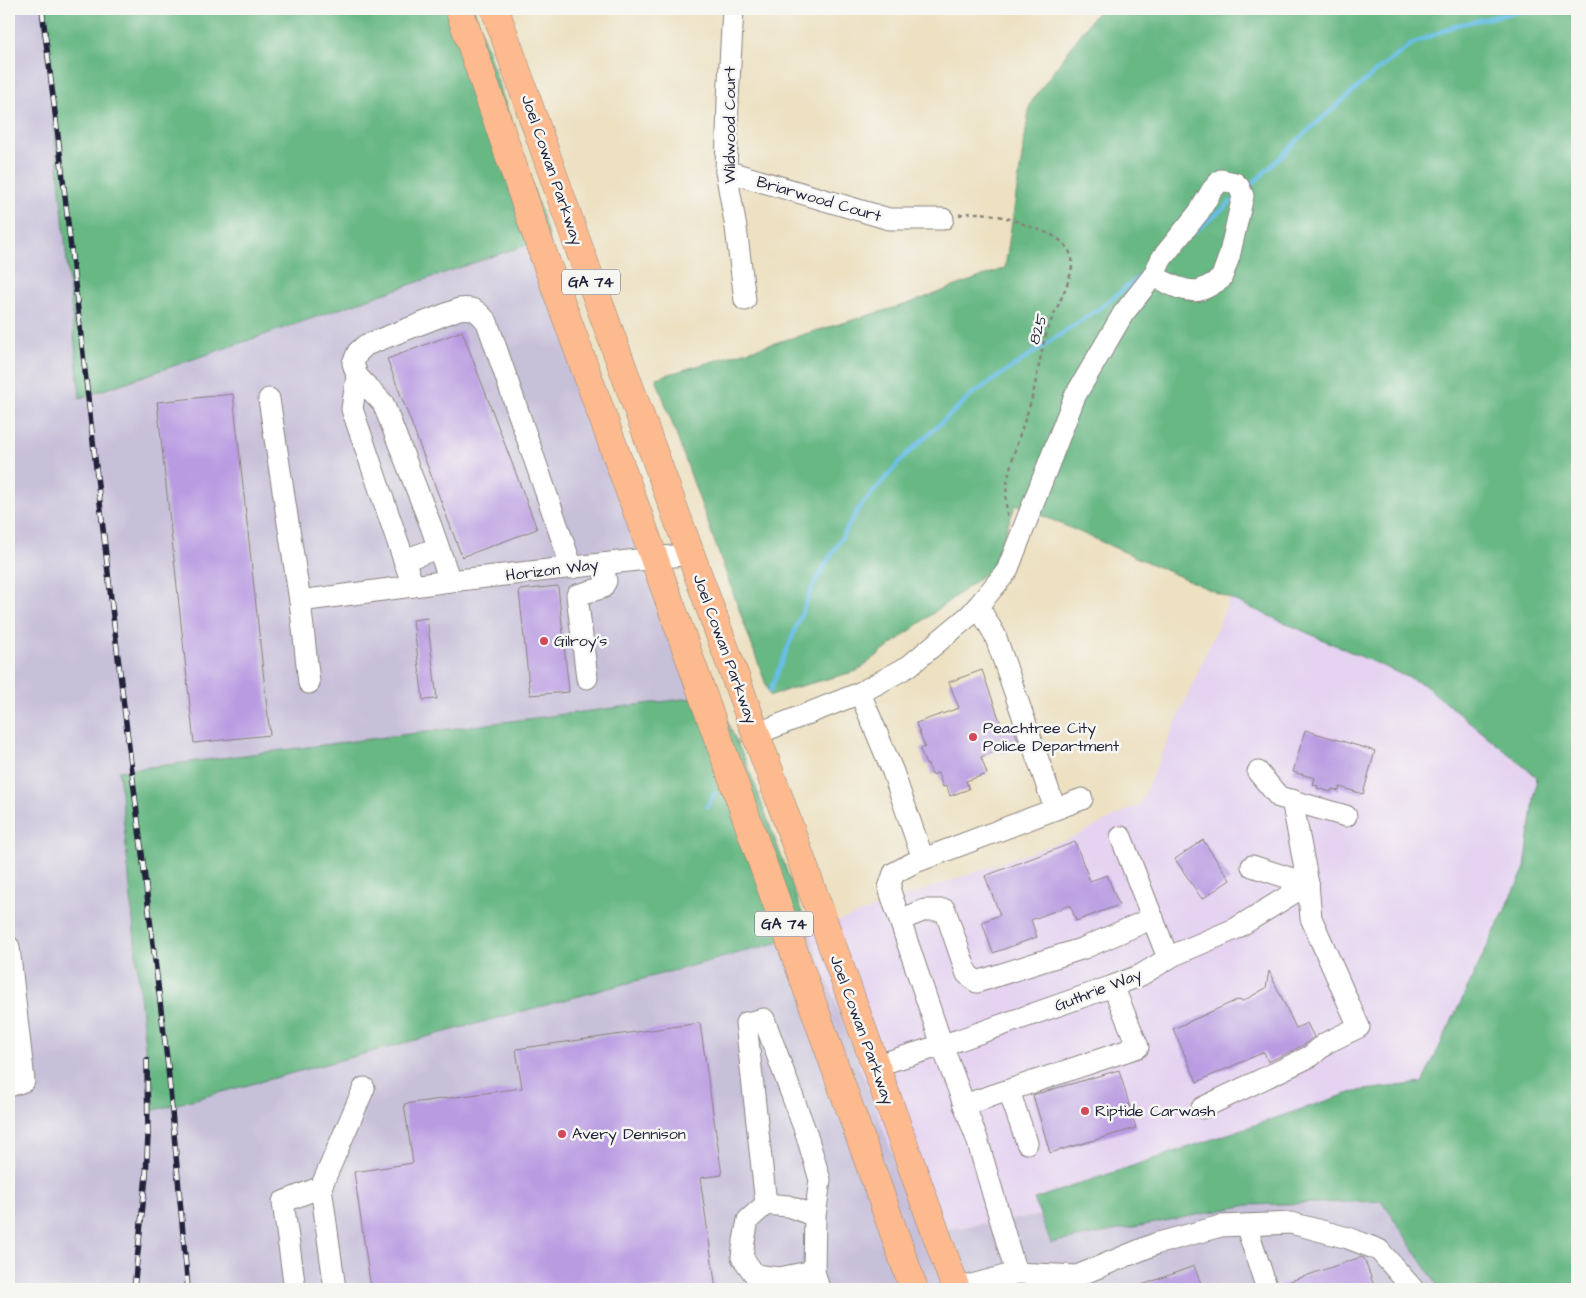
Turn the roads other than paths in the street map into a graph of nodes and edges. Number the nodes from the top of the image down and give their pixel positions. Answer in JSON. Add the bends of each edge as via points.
{"nodes":[{"id":1,"x":459,"y":9,"type":"edge"},
{"id":2,"x":495,"y":9,"type":"edge"},
{"id":3,"x":734,"y":9,"type":"edge"},
{"id":4,"x":726,"y":171,"type":"junction"},
{"id":5,"x":942,"y":219,"type":"road end"},
{"id":6,"x":1153,"y":276,"type":"junction"},
{"id":7,"x":745,"y":300,"type":"dead end"},
{"id":8,"x":357,"y":376,"type":"junction"},
{"id":9,"x":269,"y":399,"type":"dead end"},
{"id":10,"x":438,"y":548,"type":"junction"},
{"id":11,"x":691,"y":554,"type":"junction"},
{"id":12,"x":654,"y":558,"type":"junction"},
{"id":13,"x":404,"y":560,"type":"junction"},
{"id":14,"x":603,"y":564,"type":"junction"},
{"id":15,"x":572,"y":568,"type":"junction"},
{"id":16,"x":450,"y":582,"type":"junction"},
{"id":17,"x":413,"y":586,"type":"junction"},
{"id":18,"x":300,"y":602,"type":"junction"},
{"id":19,"x":978,"y":606,"type":"junction"},
{"id":20,"x":587,"y":678,"type":"dead end"},
{"id":21,"x":309,"y":683,"type":"dead end"},
{"id":22,"x":860,"y":693,"type":"junction"},
{"id":23,"x":756,"y":734,"type":"junction"},
{"id":24,"x":1258,"y":772,"type":"dead end"},
{"id":25,"x":1082,"y":799,"type":"dead end"},
{"id":26,"x":1292,"y":800,"type":"junction"},
{"id":27,"x":1055,"y":809,"type":"junction"},
{"id":28,"x":1346,"y":816,"type":"dead end"},
{"id":29,"x":1121,"y":837,"type":"dead end"},
{"id":30,"x":923,"y":859,"type":"junction"},
{"id":31,"x":1252,"y":866,"type":"dead end"},
{"id":32,"x":1308,"y":884,"type":"junction"},
{"id":33,"x":1152,"y":918,"type":"junction"},
{"id":34,"x":900,"y":920,"type":"junction"},
{"id":35,"x":9,"y":947,"type":"edge"},
{"id":36,"x":1168,"y":958,"type":"junction"},
{"id":37,"x":1113,"y":986,"type":"junction"},
{"id":38,"x":942,"y":1045,"type":"junction"},
{"id":39,"x":874,"y":1066,"type":"junction"},
{"id":40,"x":9,"y":1086,"type":"edge"},
{"id":41,"x":364,"y":1088,"type":"dead end"},
{"id":42,"x":1009,"y":1091,"type":"junction"},
{"id":43,"x":964,"y":1105,"type":"junction"},
{"id":44,"x":1202,"y":1108,"type":"dead end"},
{"id":45,"x":1027,"y":1143,"type":"dead end"},
{"id":46,"x":321,"y":1186,"type":"junction"},
{"id":47,"x":766,"y":1204,"type":"junction"},
{"id":48,"x":815,"y":1216,"type":"junction"},
{"id":49,"x":1246,"y":1225,"type":"junction"},
{"id":50,"x":1016,"y":1273,"type":"junction"},
{"id":51,"x":816,"y":1280,"type":"edge"},
{"id":52,"x":1062,"y":1282,"type":"edge"},
{"id":53,"x":295,"y":1289,"type":"edge"},
{"id":54,"x":335,"y":1289,"type":"edge"},
{"id":55,"x":914,"y":1289,"type":"edge"},
{"id":56,"x":957,"y":1289,"type":"edge"},
{"id":57,"x":1267,"y":1289,"type":"edge"},
{"id":58,"x":1413,"y":1289,"type":"edge"}],
"edges":[{"from":1,"to":12,"type":"main road","number":"GA 74","via":[[541,248]]},
{"from":2,"to":11,"type":"main road","name":"Joel Cowan Parkway","number":"GA 74"},
{"from":3,"to":4,"type":"street","name":"Wildwood Court"},
{"from":4,"to":5,"type":"street","name":"Briarwood Court","via":[[889,219]]},
{"from":4,"to":7,"type":"street","name":"Wildwood Court"},
{"from":6,"to":6,"type":"street","via":[[1162,258],[1221,180],[1239,188],[1242,202],[1221,279],[1199,290],[1187,290]]},
{"from":6,"to":19,"type":"street","via":[[1123,314],[1075,396],[1006,571]]},
{"from":8,"to":10,"type":"street","via":[[383,402]]},
{"from":8,"to":13,"type":"street","via":[[352,409]]},
{"from":8,"to":15,"type":"street","via":[[353,363],[366,345],[459,309],[469,307],[478,312],[487,322]]},
{"from":9,"to":18,"type":"street"},
{"from":10,"to":13,"type":"street"},
{"from":10,"to":16,"type":"street"},
{"from":11,"to":12,"type":"street","name":"Horizon Way"},
{"from":11,"to":23,"type":"main road","name":"Joel Cowan Parkway","number":"GA 74"},
{"from":12,"to":14,"type":"street","name":"Horizon Way"},
{"from":12,"to":55,"type":"main road","number":"GA 74"},
{"from":13,"to":17,"type":"street"},
{"from":14,"to":15,"type":"street","name":"Horizon Way"},
{"from":14,"to":20,"type":"street","via":[[606,581],[602,588],[577,595]]},
{"from":15,"to":16,"type":"street","name":"Horizon Way"},
{"from":16,"to":17,"type":"street","name":"Horizon Way"},
{"from":17,"to":18,"type":"street","name":"Horizon Way"},
{"from":18,"to":21,"type":"street"},
{"from":19,"to":22,"type":"street","via":[[909,666]]},
{"from":19,"to":27,"type":"street","via":[[995,635]]},
{"from":22,"to":23,"type":"street"},
{"from":22,"to":30,"type":"street","via":[[893,772]]},
{"from":23,"to":39,"type":"main road","name":"Joel Cowan Parkway","number":"GA 74"},
{"from":24,"to":26,"type":"street","via":[[1279,797]]},
{"from":25,"to":27,"type":"street"},
{"from":26,"to":28,"type":"street"},
{"from":26,"to":32,"type":"street"},
{"from":27,"to":30,"type":"street"},
{"from":29,"to":33,"type":"street"},
{"from":30,"to":34,"type":"street","via":[[894,873],[889,888]]},
{"from":31,"to":32,"type":"street"},
{"from":32,"to":36,"type":"street","name":"Guthrie Way","via":[[1235,929]]},
{"from":32,"to":44,"type":"street","via":[[1311,918],[1360,1027],[1326,1043],[1311,1056]]},
{"from":33,"to":34,"type":"street","via":[[1084,948],[977,982],[967,974],[945,910],[925,910]]},
{"from":33,"to":36,"type":"street"},
{"from":34,"to":38,"type":"street"},
{"from":35,"to":40,"type":"street","via":[[24,1082]]},
{"from":36,"to":37,"type":"street","name":"Guthrie Way","via":[[1141,975]]},
{"from":37,"to":38,"type":"street","name":"Guthrie Way"},
{"from":37,"to":42,"type":"street","via":[[1138,1047]]},
{"from":38,"to":39,"type":"street","name":"Guthrie Way"},
{"from":38,"to":43,"type":"street"},
{"from":39,"to":56,"type":"main road","name":"Joel Cowan Parkway","number":"GA 74"},
{"from":41,"to":46,"type":"street"},
{"from":42,"to":43,"type":"street"},
{"from":42,"to":45,"type":"street"},
{"from":43,"to":50,"type":"street"},
{"from":46,"to":53,"type":"street","via":[[283,1202]]},
{"from":46,"to":54,"type":"street"},
{"from":47,"to":48,"type":"street","via":[[788,1206]]},
{"from":47,"to":48,"type":"street","via":[[746,1023],[764,1020],[820,1180]]},
{"from":47,"to":51,"type":"street","via":[[748,1220],[742,1257],[755,1275]]},
{"from":48,"to":51,"type":"street"},
{"from":49,"to":52,"type":"street","via":[[1221,1226],[1155,1244]]},
{"from":49,"to":57,"type":"street"},
{"from":49,"to":58,"type":"street","via":[[1291,1223],[1348,1238],[1378,1250]]},
{"from":50,"to":52,"type":"street"},
{"from":50,"to":56,"type":"street"}]}
